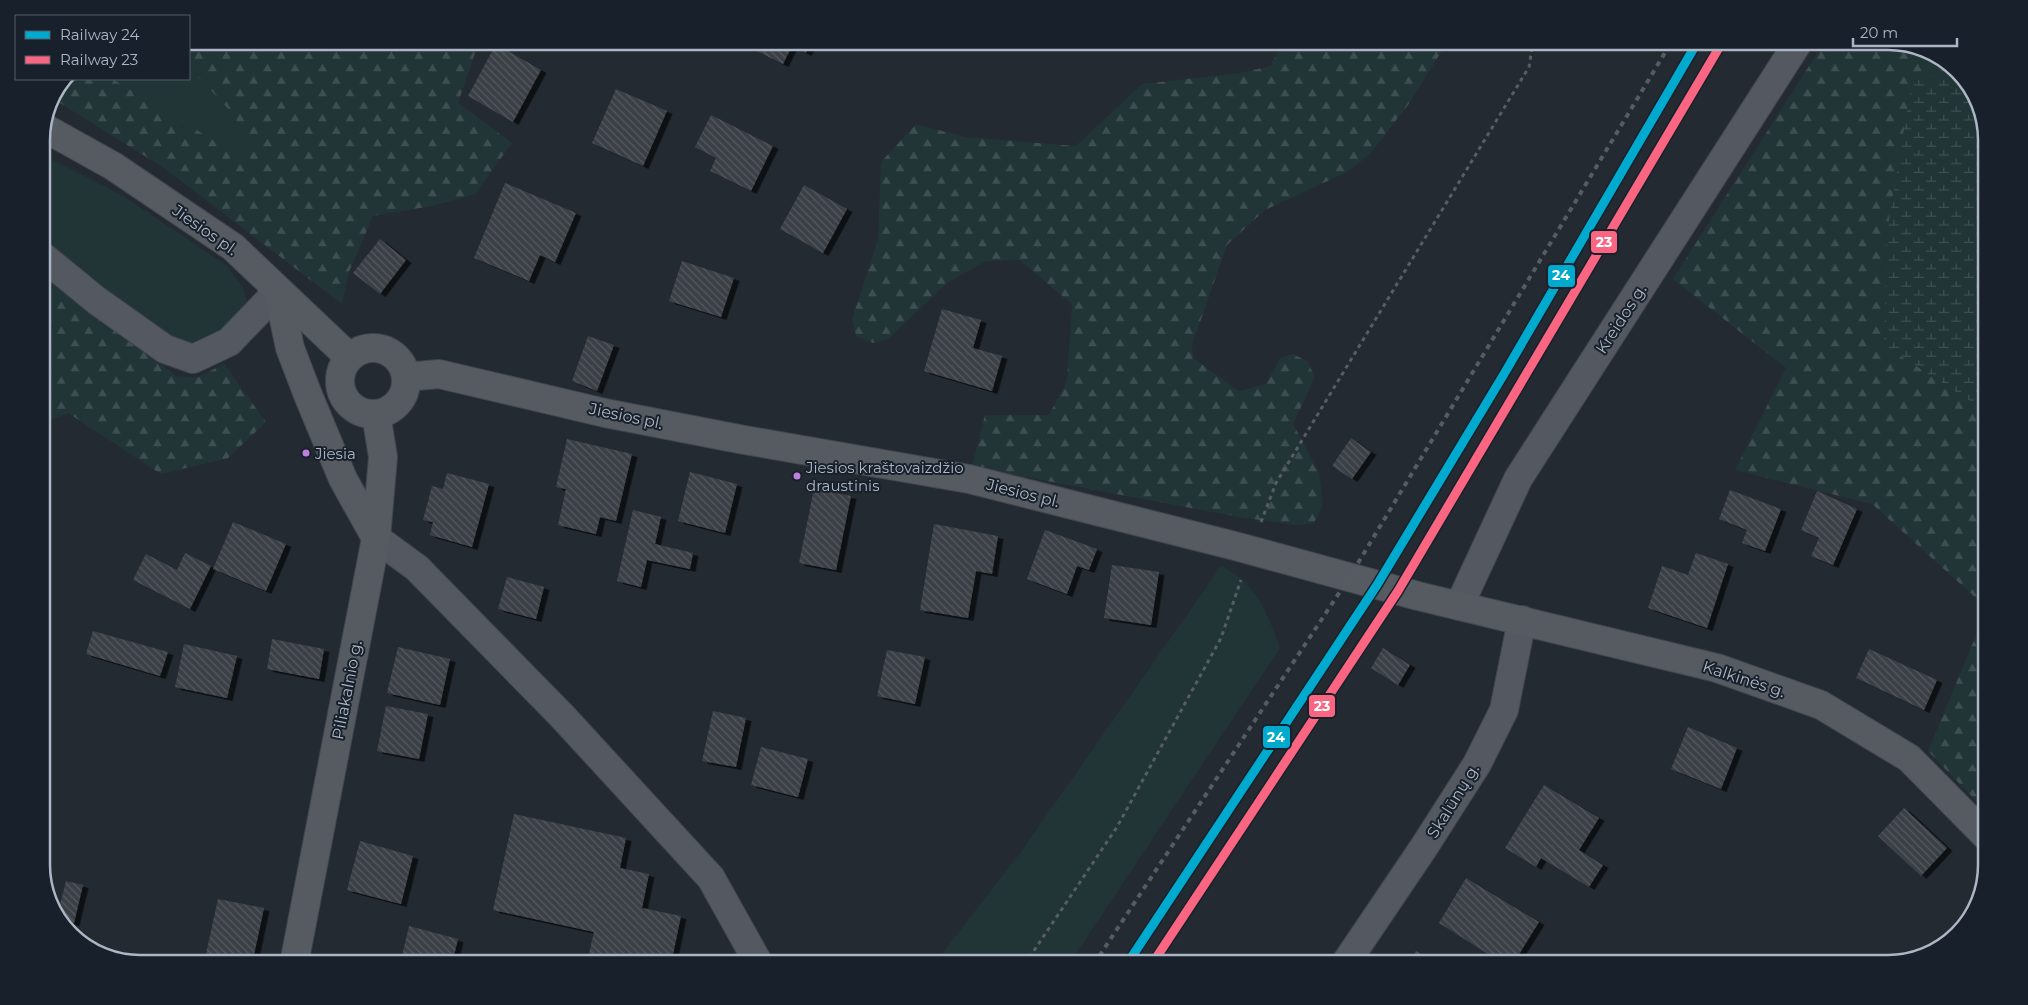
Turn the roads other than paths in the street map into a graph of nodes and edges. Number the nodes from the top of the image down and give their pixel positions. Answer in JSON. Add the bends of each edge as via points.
{"nodes":[{"id":1,"x":1793,"y":50,"type":"edge"},
{"id":2,"x":51,"y":131,"type":"edge"},
{"id":3,"x":50,"y":262,"type":"edge"},
{"id":4,"x":278,"y":291,"type":"junction"},
{"id":5,"x":349,"y":357,"type":"junction"},
{"id":6,"x":406,"y":377,"type":"junction"},
{"id":7,"x":376,"y":414,"type":"junction"},
{"id":8,"x":376,"y":538,"type":"junction"},
{"id":9,"x":1459,"y":606,"type":"junction"},
{"id":10,"x":1522,"y":620,"type":"junction"},
{"id":11,"x":1978,"y":828,"type":"edge"},
{"id":12,"x":296,"y":955,"type":"edge"},
{"id":13,"x":754,"y":955,"type":"edge"},
{"id":14,"x":1351,"y":955,"type":"edge"}],
"edges":[{"from":1,"to":9,"type":"street","name":"Kreidos g.","via":[[1518,479]]},
{"from":2,"to":4,"type":"main road","name":"Jiesios pl.","via":[[113,166],[233,247]]},
{"from":3,"to":4,"type":"street","via":[[96,300],[165,349],[193,359],[229,342]]},
{"from":4,"to":5,"type":"main road","name":"Jiesios pl."},
{"from":4,"to":8,"type":"main road","via":[[290,348],[308,395],[343,479]]},
{"from":5,"to":6,"type":"main road","via":[[358,350],[379,348],[388,351],[403,366]]},
{"from":5,"to":7,"type":"main road","via":[[340,375],[342,395],[356,410]]},
{"from":6,"to":7,"type":"main road","via":[[406,388],[396,406]]},
{"from":6,"to":9,"type":"main road","name":"Jiesios pl.","via":[[439,374],[720,436],[968,479]]},
{"from":7,"to":8,"type":"main road","name":"Piliakalnio g.","via":[[383,457]]},
{"from":8,"to":12,"type":"main road","name":"Piliakalnio g."},
{"from":8,"to":13,"type":"street","via":[[417,568],[562,716],[711,878]]},
{"from":9,"to":10,"type":"main road","name":"Kalkinės g."},
{"from":10,"to":11,"type":"main road","name":"Kalkinės g.","via":[[1717,668],[1822,705],[1908,758]]},
{"from":10,"to":14,"type":"street","name":"Skalūnų g.","via":[[1504,710],[1477,764]]}]}
